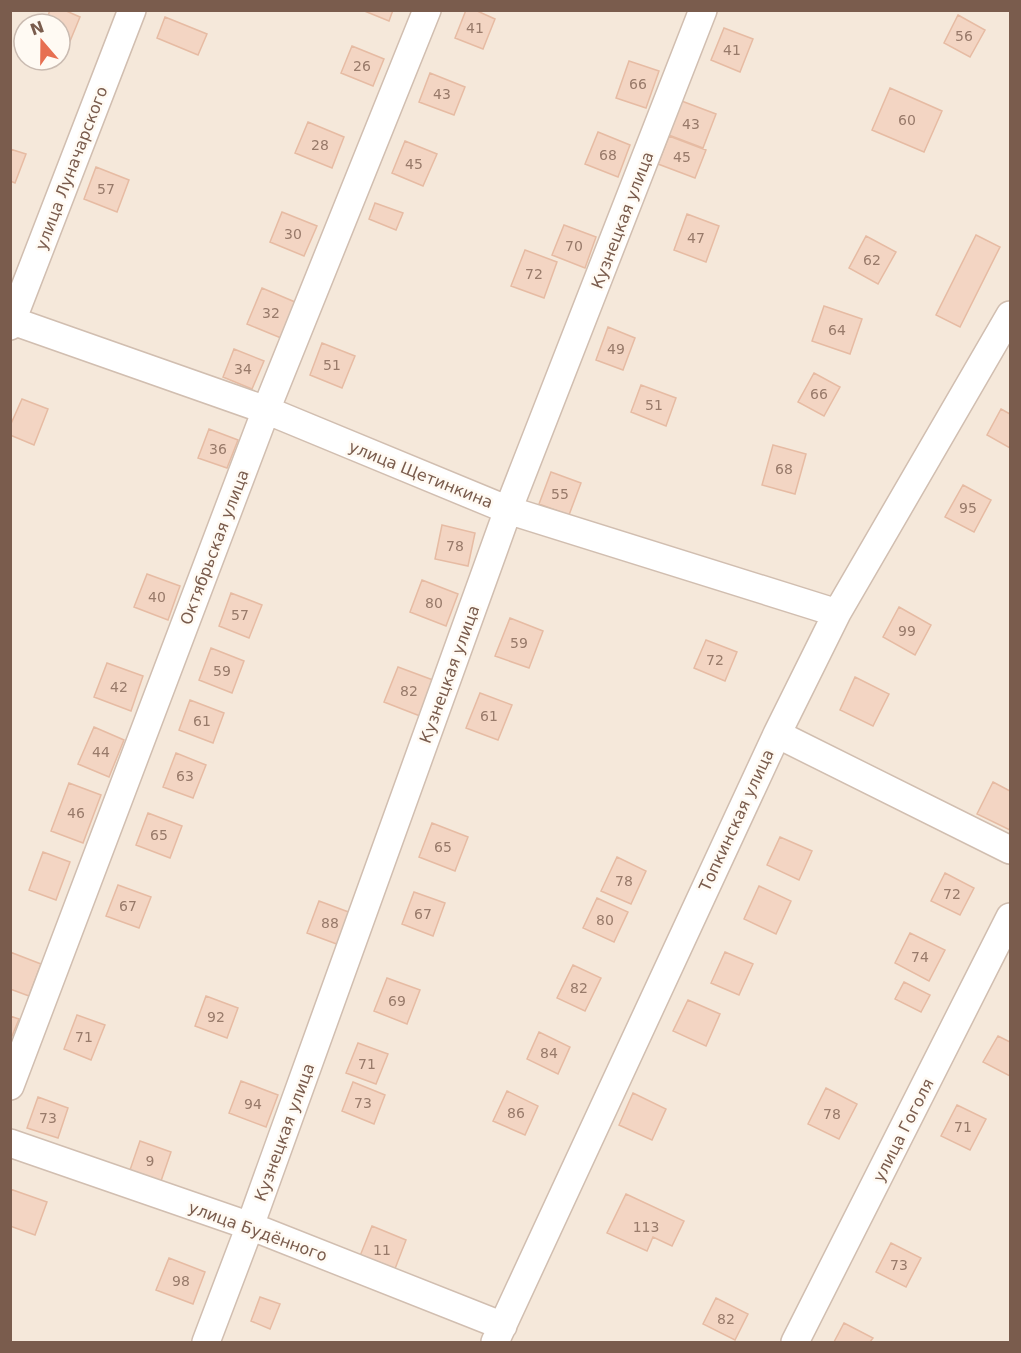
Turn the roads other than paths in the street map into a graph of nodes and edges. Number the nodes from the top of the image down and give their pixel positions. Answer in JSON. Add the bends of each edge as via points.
{"nodes":[{"id":1,"x":132,"y":10,"type":"edge"},
{"id":2,"x":427,"y":10,"type":"edge"},
{"id":3,"x":704,"y":10,"type":"edge"},
{"id":4,"x":1011,"y":315,"type":"edge"},
{"id":5,"x":11,"y":322,"type":"edge"},
{"id":6,"x":266,"y":410,"type":"junction"},
{"id":7,"x":508,"y":510,"type":"junction"},
{"id":8,"x":837,"y":613,"type":"junction"},
{"id":9,"x":777,"y":734,"type":"junction"},
{"id":10,"x":1011,"y":850,"type":"edge"},
{"id":11,"x":1011,"y":917,"type":"edge"},
{"id":12,"x":10,"y":1086,"type":"edge"},
{"id":13,"x":10,"y":1143,"type":"edge"},
{"id":14,"x":250,"y":1226,"type":"junction"},
{"id":15,"x":499,"y":1334,"type":"edge"},
{"id":16,"x":206,"y":1342,"type":"edge"},
{"id":17,"x":795,"y":1342,"type":"edge"}],
"edges":[{"from":1,"to":5,"type":"street","name":"улица Луначарского"},
{"from":2,"to":6,"type":"street","name":"Октябрьская улица"},
{"from":3,"to":7,"type":"street","name":"Кузнецкая улица"},
{"from":4,"to":8,"type":"street","name":"Топкинская улица"},
{"from":5,"to":6,"type":"street","name":"улица Щетинкина"},
{"from":6,"to":7,"type":"street","name":"улица Щетинкина"},
{"from":6,"to":12,"type":"street","name":"Октябрьская улица"},
{"from":7,"to":8,"type":"street","name":"улица Щетинкина"},
{"from":7,"to":14,"type":"street","name":"Кузнецкая улица"},
{"from":8,"to":9,"type":"street","name":"Топкинская улица"},
{"from":9,"to":10,"type":"street"},
{"from":9,"to":15,"type":"street","name":"Топкинская улица"},
{"from":11,"to":17,"type":"street","name":"улица Гоголя"},
{"from":13,"to":14,"type":"street","name":"улица Будённого"},
{"from":14,"to":15,"type":"street","name":"улица Будённого"},
{"from":14,"to":16,"type":"street","name":"Кузнецкая улица"}]}
